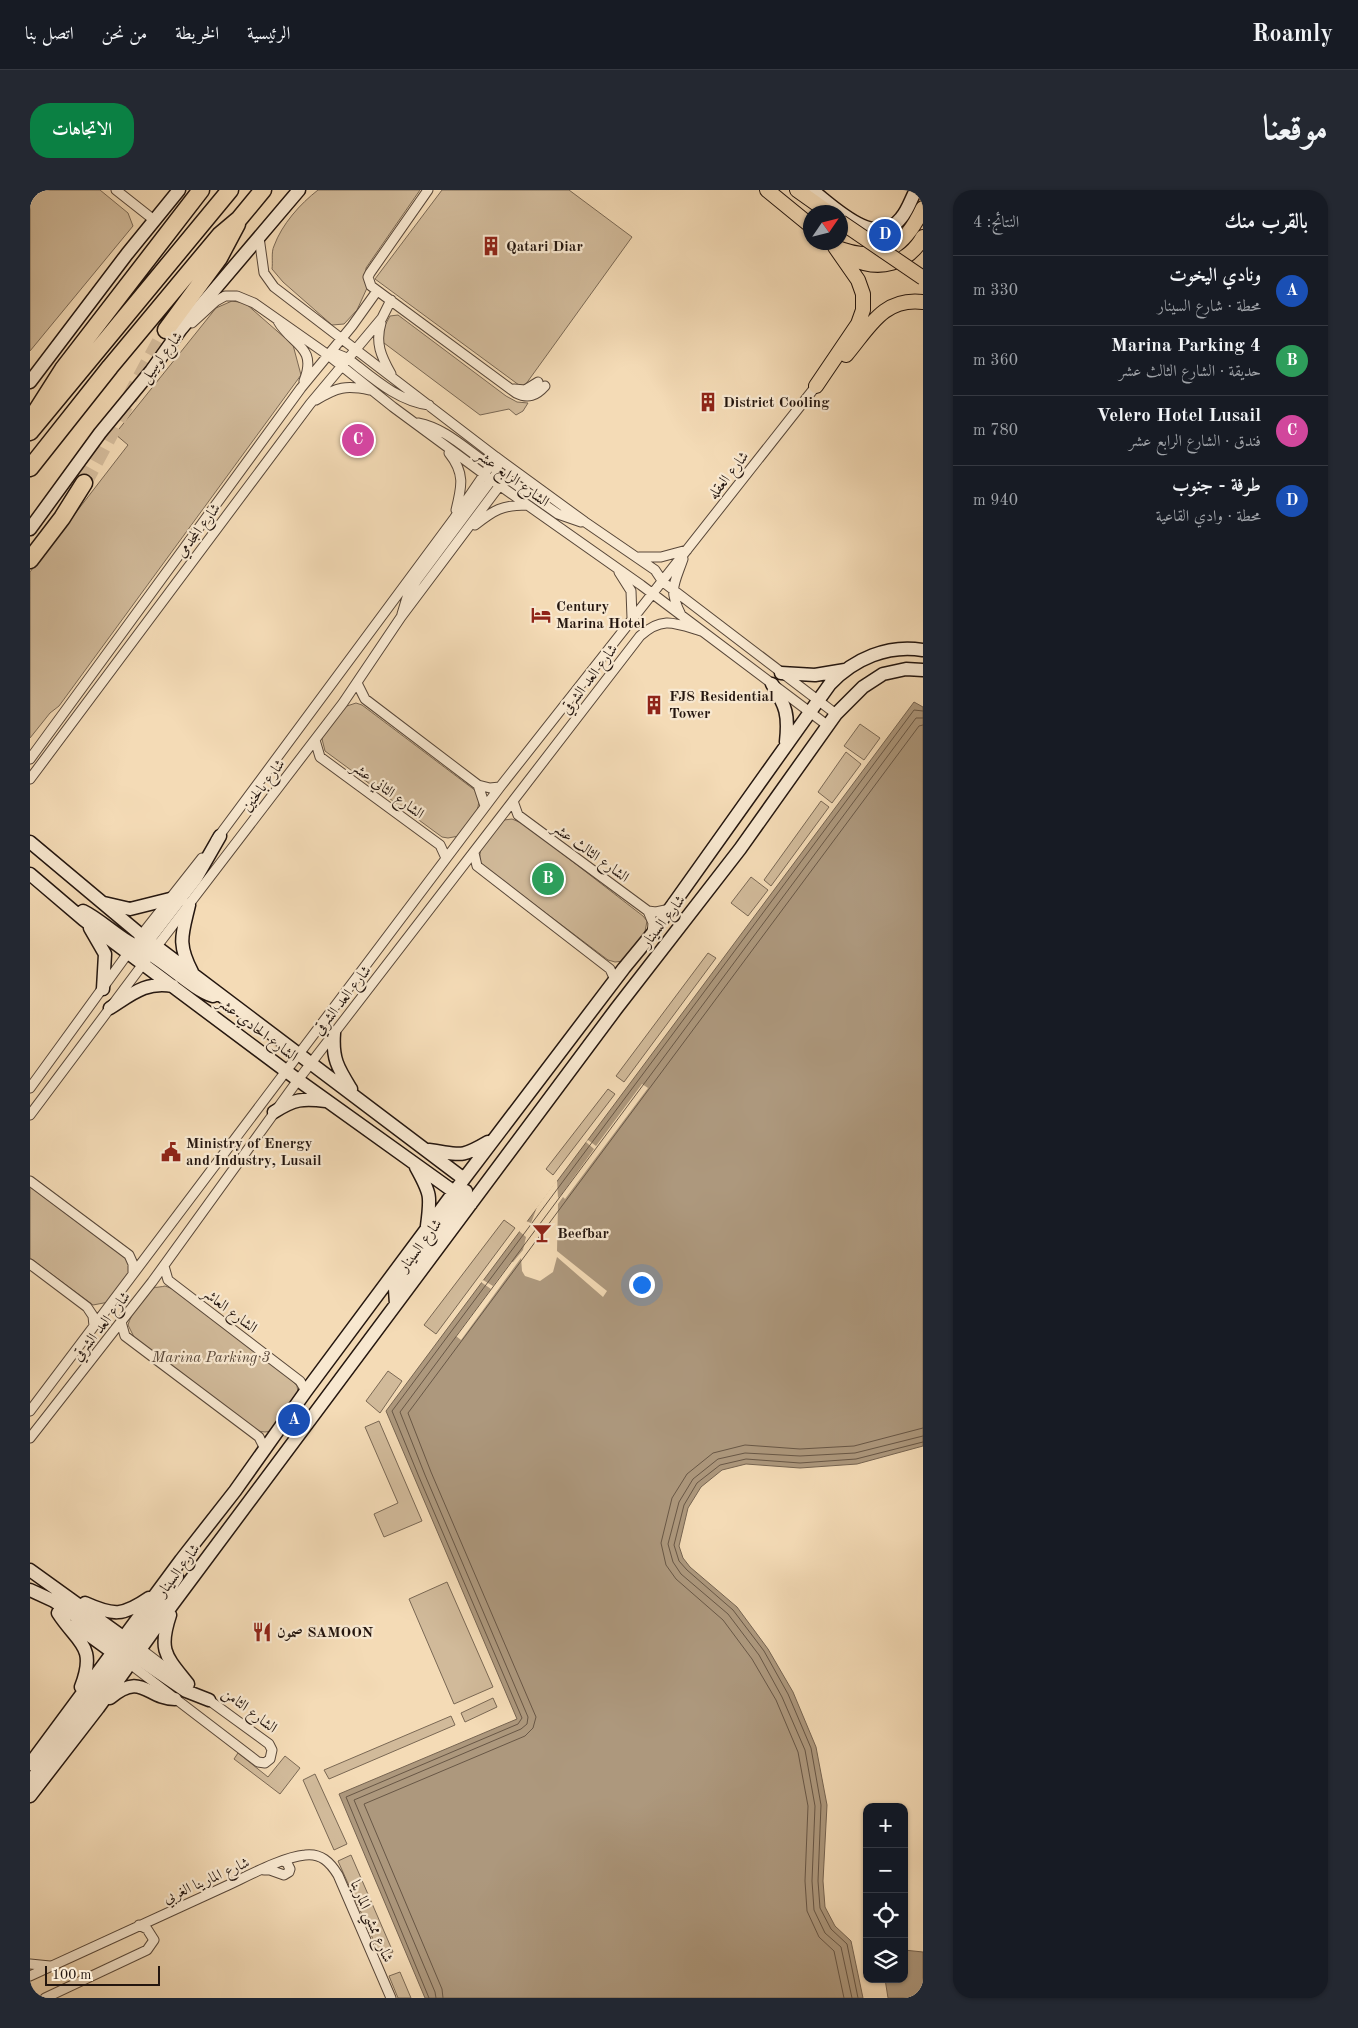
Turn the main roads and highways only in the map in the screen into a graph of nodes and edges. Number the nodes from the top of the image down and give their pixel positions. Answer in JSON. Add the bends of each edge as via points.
{"nodes":[{"id":1,"x":201,"y":190,"type":"edge"},
{"id":2,"x":230,"y":190,"type":"edge"},
{"id":3,"x":263,"y":190,"type":"edge"},
{"id":4,"x":767,"y":190,"type":"edge"},
{"id":5,"x":797,"y":190,"type":"edge"},
{"id":6,"x":818,"y":205,"type":"edge"},
{"id":7,"x":923,"y":208,"type":"edge"},
{"id":8,"x":239,"y":219,"type":"junction"},
{"id":9,"x":803,"y":220,"type":"edge"},
{"id":10,"x":848,"y":227,"type":"edge"},
{"id":11,"x":864,"y":228,"type":"road end"},
{"id":12,"x":923,"y":237,"type":"edge"},
{"id":13,"x":848,"y":249,"type":"edge"},
{"id":14,"x":836,"y":250,"type":"edge"},
{"id":15,"x":839,"y":250,"type":"edge"},
{"id":16,"x":845,"y":250,"type":"edge"},
{"id":17,"x":923,"y":278,"type":"edge"},
{"id":18,"x":923,"y":302,"type":"edge"},
{"id":19,"x":173,"y":330,"type":"tunnel mouth"},
{"id":20,"x":30,"y":421,"type":"edge"},
{"id":21,"x":30,"y":432,"type":"edge"},
{"id":22,"x":30,"y":468,"type":"edge"},
{"id":23,"x":84,"y":483,"type":"tunnel mouth"},
{"id":24,"x":30,"y":560,"type":"edge"}],
"edges":[{"from":1,"to":20,"type":"highway","via":[[64,369]]},
{"from":2,"to":21,"type":"highway"},
{"from":3,"to":8,"type":"highway","name":"شارع لوسيل"},
{"from":4,"to":9,"type":"main road"},
{"from":5,"to":6,"type":"main road"},
{"from":7,"to":16,"type":"main road","via":[[905,239],[886,252],[865,255]]},
{"from":8,"to":19,"type":"highway","via":[[219,258]]},
{"from":8,"to":22,"type":"highway","name":"شارع لوسيل","via":[[220,235]]},
{"from":10,"to":17,"type":"main road","bridge":true},
{"from":11,"to":13,"type":"main road","via":[[868,237],[864,247]]},
{"from":12,"to":15,"type":"main road","via":[[909,255],[882,266],[860,262]]},
{"from":14,"to":18,"type":"main road","via":[[858,280],[863,294],[863,310],[858,324],[816,386],[884,310],[898,304]]},
{"from":23,"to":24,"type":"highway"}]}
